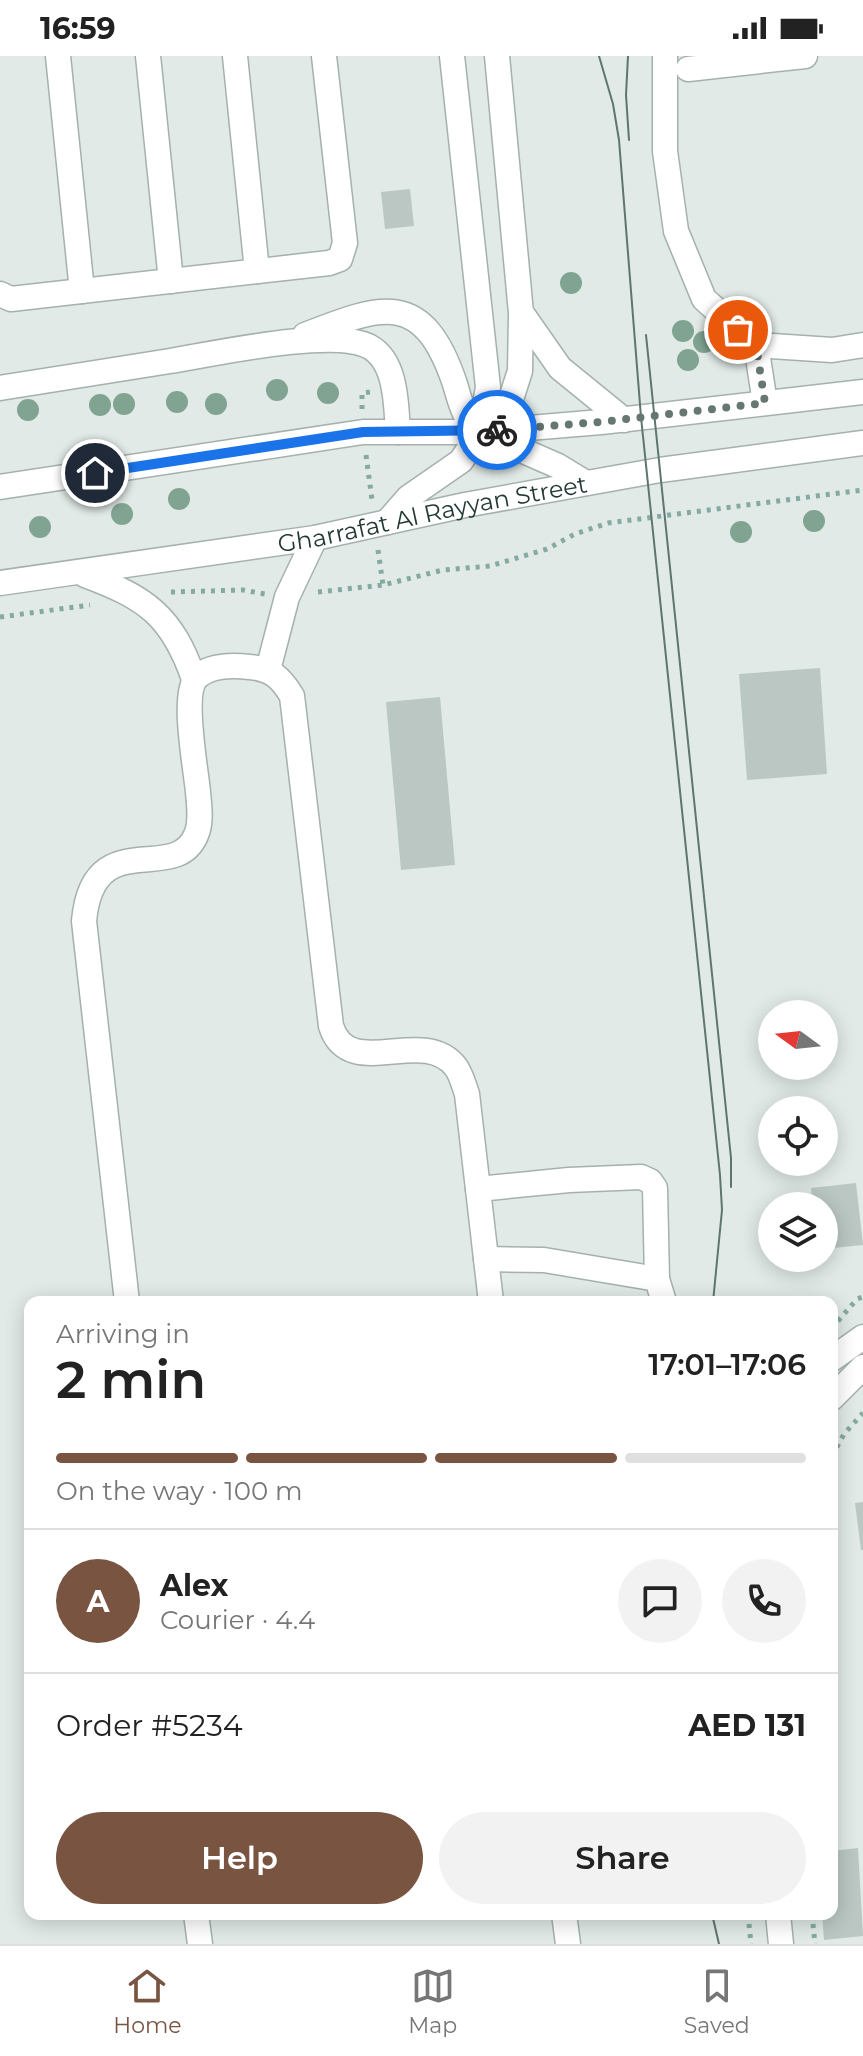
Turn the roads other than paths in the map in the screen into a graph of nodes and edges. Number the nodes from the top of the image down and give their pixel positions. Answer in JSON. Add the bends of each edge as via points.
{"nodes":[{"id":1,"x":58,"y":56,"type":"edge"},
{"id":2,"x":148,"y":56,"type":"edge"},
{"id":3,"x":235,"y":56,"type":"edge"},
{"id":4,"x":324,"y":56,"type":"edge"},
{"id":5,"x":452,"y":56,"type":"edge"},
{"id":6,"x":497,"y":56,"type":"edge"},
{"id":7,"x":665,"y":56,"type":"edge"},
{"id":8,"x":805,"y":56,"type":"edge"},
{"id":9,"x":747,"y":59,"type":"edge"},
{"id":10,"x":692,"y":63,"type":"edge"},
{"id":11,"x":665,"y":111,"type":"junction"},
{"id":12,"x":257,"y":271,"type":"junction"},
{"id":13,"x":171,"y":281,"type":"junction"},
{"id":14,"x":82,"y":291,"type":"junction"},
{"id":15,"x":0,"y":294,"type":"edge"},
{"id":16,"x":521,"y":313,"type":"junction"},
{"id":17,"x":288,"y":342,"type":"junction"},
{"id":18,"x":756,"y":345,"type":"junction"},
{"id":19,"x":863,"y":345,"type":"edge"},
{"id":20,"x":0,"y":370,"type":"edge"},
{"id":21,"x":34,"y":382,"type":"junction"},
{"id":22,"x":0,"y":388,"type":"edge"},
{"id":23,"x":863,"y":392,"type":"edge"},
{"id":24,"x":765,"y":403,"type":"junction"},
{"id":25,"x":624,"y":420,"type":"junction"},
{"id":26,"x":398,"y":432,"type":"junction"},
{"id":27,"x":480,"y":432,"type":"junction"},
{"id":28,"x":863,"y":443,"type":"edge"},
{"id":29,"x":586,"y":483,"type":"junction"},
{"id":30,"x":0,"y":487,"type":"edge"},
{"id":31,"x":387,"y":522,"type":"junction"},
{"id":32,"x":315,"y":538,"type":"junction"},
{"id":33,"x":79,"y":573,"type":"junction"},
{"id":34,"x":0,"y":583,"type":"edge"},
{"id":35,"x":268,"y":670,"type":"junction"},
{"id":36,"x":194,"y":679,"type":"junction"},
{"id":37,"x":478,"y":1189,"type":"junction"},
{"id":38,"x":486,"y":1259,"type":"junction"},
{"id":39,"x":661,"y":1290,"type":"edge"},
{"id":40,"x":126,"y":1296,"type":"edge"},
{"id":41,"x":490,"y":1296,"type":"edge"},
{"id":42,"x":863,"y":1337,"type":"edge"},
{"id":43,"x":838,"y":1355,"type":"edge"},
{"id":44,"x":863,"y":1367,"type":"edge"},
{"id":45,"x":838,"y":1392,"type":"edge"},
{"id":46,"x":197,"y":1920,"type":"edge"},
{"id":47,"x":565,"y":1920,"type":"edge"},
{"id":48,"x":779,"y":1920,"type":"edge"},
{"id":49,"x":200,"y":1944,"type":"edge"},
{"id":50,"x":568,"y":1944,"type":"edge"},
{"id":51,"x":781,"y":1944,"type":"edge"}],
"edges":[{"from":1,"to":14,"type":"street"},
{"from":2,"to":13,"type":"street"},
{"from":3,"to":12,"type":"street"},
{"from":4,"to":12,"type":"street","via":[[345,243],[340,259],[329,263]]},
{"from":5,"to":27,"type":"street","via":[[488,387]]},
{"from":6,"to":16,"type":"street"},
{"from":7,"to":11,"type":"street"},
{"from":8,"to":9,"type":"street"},
{"from":9,"to":10,"type":"street"},
{"from":10,"to":11,"type":"street"},
{"from":11,"to":18,"type":"street","via":[[676,231],[704,299]]},
{"from":12,"to":13,"type":"street"},
{"from":13,"to":14,"type":"street"},
{"from":14,"to":15,"type":"street","via":[[11,299]]},
{"from":16,"to":25,"type":"street","via":[[560,368]]},
{"from":16,"to":27,"type":"street","via":[[520,371],[511,399]]},
{"from":17,"to":21,"type":"street"},
{"from":17,"to":26,"type":"street","via":[[337,340],[371,347],[390,376]]},
{"from":17,"to":27,"type":"street","via":[[379,310],[420,322],[437,343],[461,411]]},
{"from":18,"to":19,"type":"street","via":[[832,350]]},
{"from":18,"to":24,"type":"street"},
{"from":20,"to":21,"type":"street"},
{"from":21,"to":22,"type":"street"},
{"from":23,"to":24,"type":"street"},
{"from":24,"to":25,"type":"street"},
{"from":25,"to":27,"type":"street"},
{"from":26,"to":27,"type":"street"},
{"from":26,"to":30,"type":"street","via":[[363,432]]},
{"from":27,"to":29,"type":"street"},
{"from":27,"to":31,"type":"street","via":[[461,461],[409,497]]},
{"from":28,"to":29,"type":"street","name":"Gharrafat Al Rayyan Street"},
{"from":29,"to":31,"type":"street","name":"Gharrafat Al Rayyan Street"},
{"from":31,"to":32,"type":"street","name":"Gharrafat Al Rayyan Street"},
{"from":32,"to":33,"type":"street","name":"Gharrafat Al Rayyan Street"},
{"from":32,"to":35,"type":"street","via":[[287,597]]},
{"from":33,"to":34,"type":"street","name":"Gharrafat Al Rayyan Street"},
{"from":33,"to":36,"type":"street","via":[[116,586],[160,615],[183,645]]},
{"from":35,"to":36,"type":"street","via":[[209,669]]},
{"from":35,"to":37,"type":"street","via":[[283,680],[292,696],[335,1039],[359,1053],[438,1052],[456,1066],[467,1094]]},
{"from":36,"to":40,"type":"street","via":[[189,698],[200,813],[196,835],[172,856],[115,863],[99,876],[86,898],[84,921]]},
{"from":37,"to":38,"type":"street"},
{"from":37,"to":39,"type":"street","via":[[569,1180],[650,1181],[655,1188]]},
{"from":38,"to":39,"type":"street","via":[[544,1260]]},
{"from":38,"to":41,"type":"street"},
{"from":42,"to":43,"type":"street"},
{"from":44,"to":45,"type":"street"},
{"from":46,"to":49,"type":"street"},
{"from":47,"to":50,"type":"street"},
{"from":48,"to":51,"type":"street"}]}
